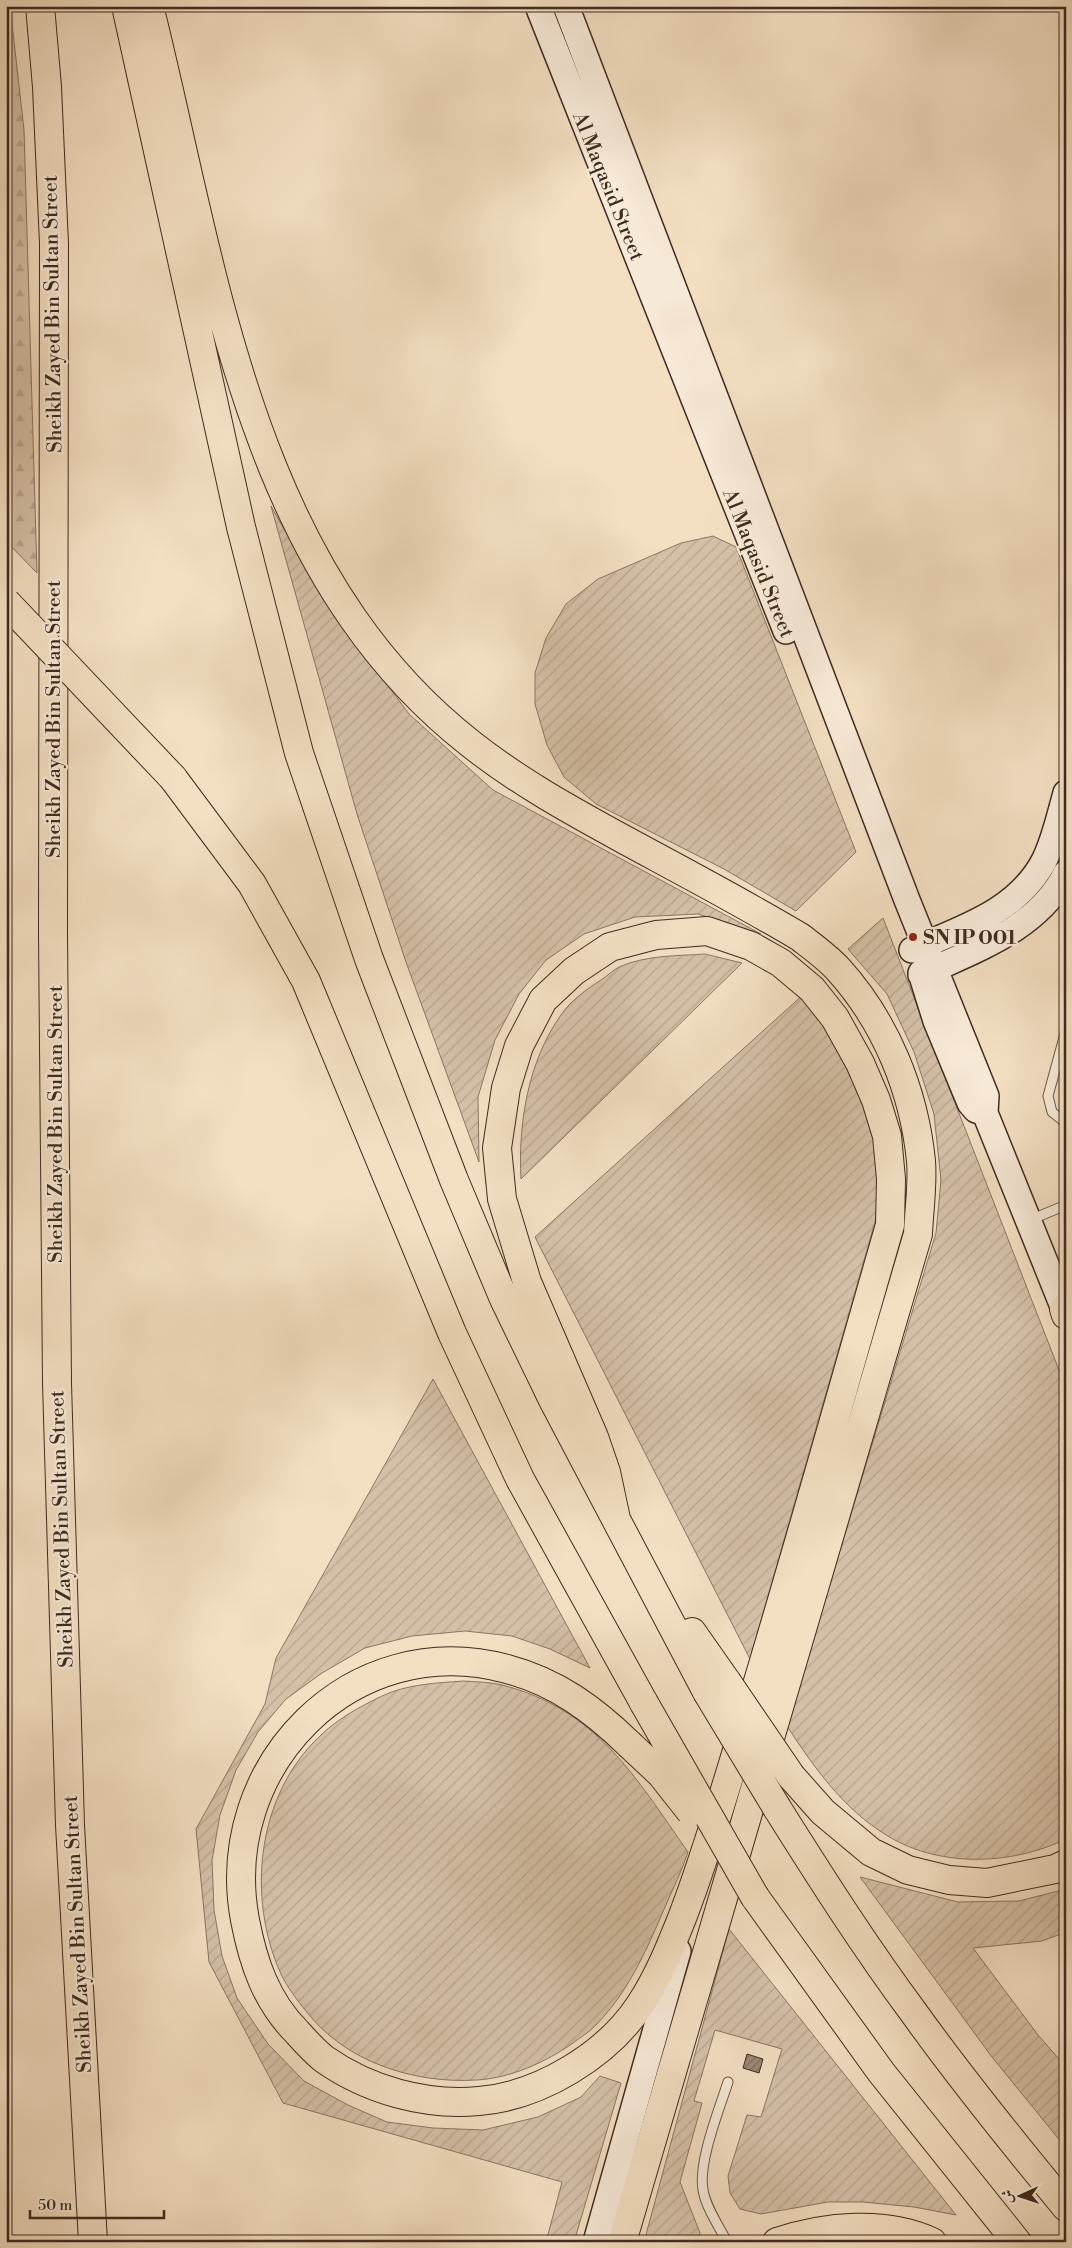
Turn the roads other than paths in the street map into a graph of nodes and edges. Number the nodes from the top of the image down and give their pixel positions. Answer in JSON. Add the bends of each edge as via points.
{"nodes":[{"id":1,"x":40,"y":6,"type":"edge"},
{"id":2,"x":126,"y":6,"type":"edge"},
{"id":3,"x":149,"y":6,"type":"edge"},
{"id":4,"x":538,"y":6,"type":"edge"},
{"id":5,"x":566,"y":6,"type":"edge"},
{"id":6,"x":6,"y":602,"type":"edge"},
{"id":7,"x":844,"y":756,"type":"junction"},
{"id":8,"x":1066,"y":793,"type":"edge"},
{"id":9,"x":1066,"y":873,"type":"edge"},
{"id":10,"x":919,"y":947,"type":"junction"},
{"id":11,"x":928,"y":971,"type":"junction"},
{"id":12,"x":1066,"y":1030,"type":"edge"},
{"id":13,"x":1066,"y":1123,"type":"edge"},
{"id":14,"x":1066,"y":1205,"type":"edge"},
{"id":15,"x":1028,"y":1221,"type":"junction"},
{"id":16,"x":1065,"y":1312,"type":"edge"},
{"id":17,"x":616,"y":1519,"type":"junction"},
{"id":18,"x":717,"y":1687,"type":"junction"},
{"id":19,"x":1066,"y":1864,"type":"edge"},
{"id":20,"x":700,"y":1871,"type":"junction"},
{"id":21,"x":755,"y":1897,"type":"junction"},
{"id":22,"x":728,"y":2082,"type":"dead end"},
{"id":23,"x":1066,"y":2207,"type":"edge"},
{"id":24,"x":94,"y":2242,"type":"edge"},
{"id":25,"x":596,"y":2242,"type":"edge"},
{"id":26,"x":622,"y":2242,"type":"edge"},
{"id":27,"x":727,"y":2242,"type":"edge"},
{"id":28,"x":777,"y":2242,"type":"edge"},
{"id":29,"x":932,"y":2242,"type":"edge"},
{"id":30,"x":1017,"y":2242,"type":"edge"}],
"edges":[{"from":1,"to":24,"type":"highway","name":"Sheikh Zayed Bin Sultan Street","via":[[54,244],[53,944],[57,1383],[70,1825]]},
{"from":2,"to":17,"type":"highway","via":[[241,527],[299,753],[369,959],[454,1180],[536,1366]]},
{"from":3,"to":26,"type":"highway","via":[[194,204],[260,438],[299,530],[354,622],[408,689],[471,744],[521,780],[800,936],[837,968],[859,995],[891,1047],[909,1096],[921,1163],[918,1234]]},
{"from":4,"to":7,"type":"street","name":"Al Maqasid Street"},
{"from":5,"to":7,"type":"street","name":"Al Maqasid Street"},
{"from":6,"to":21,"type":"highway","bridge":true,"via":[[173,778],[252,884],[306,981],[452,1333],[520,1480]]},
{"from":7,"to":10,"type":"street","name":"Al Maqasid Street"},
{"from":8,"to":10,"type":"street","via":[[1052,844],[1029,884],[1000,910]]},
{"from":9,"to":11,"type":"street","via":[[1052,894],[1025,922],[1009,933]]},
{"from":10,"to":11,"type":"street","name":"Al Maqasid Street"},
{"from":11,"to":15,"type":"street","name":"Al Maqasid Street","via":[[936,1021],[972,1107],[985,1112]]},
{"from":12,"to":13,"type":"lane","via":[[1048,1096],[1052,1112]]},
{"from":14,"to":15,"type":"lane"},
{"from":15,"to":16,"type":"street","name":"Al Maqasid Street"},
{"from":17,"to":18,"type":"highway","via":[[655,1593],[691,1631]]},
{"from":17,"to":20,"type":"highway","via":[[606,1472],[594,1437],[527,1282],[502,1199],[498,1148],[506,1088],[519,1046],[543,1000],[574,971],[610,946],[656,935],[707,931],[751,946],[781,963],[812,989],[835,1018],[876,1100],[887,1136],[891,1179],[890,1225]]},
{"from":18,"to":19,"type":"highway","bridge":true,"via":[[823,1812],[871,1852],[908,1870],[949,1880],[987,1883]]},
{"from":18,"to":23,"type":"highway","bridge":true,"via":[[777,1808],[845,1916],[913,2013]]},
{"from":20,"to":21,"type":"highway","bridge":true,"via":[[666,1959],[640,2006],[609,2042],[567,2072],[529,2090],[481,2101],[435,2100],[395,2094],[361,2080],[322,2057],[290,2026],[263,1985],[250,1948],[242,1907],[240,1861],[247,1823],[262,1782],[282,1749],[306,1720],[337,1697],[376,1675],[417,1664],[464,1662],[504,1668],[536,1678],[572,1696],[603,1719],[661,1774]]},
{"from":20,"to":25,"type":"street"},
{"from":21,"to":30,"type":"highway","via":[[881,2072]]},
{"from":22,"to":27,"type":"lane","via":[[704,2163],[702,2182],[706,2200]]},
{"from":28,"to":29,"type":"highway","via":[[819,2232],[860,2228],[898,2232]]}]}
